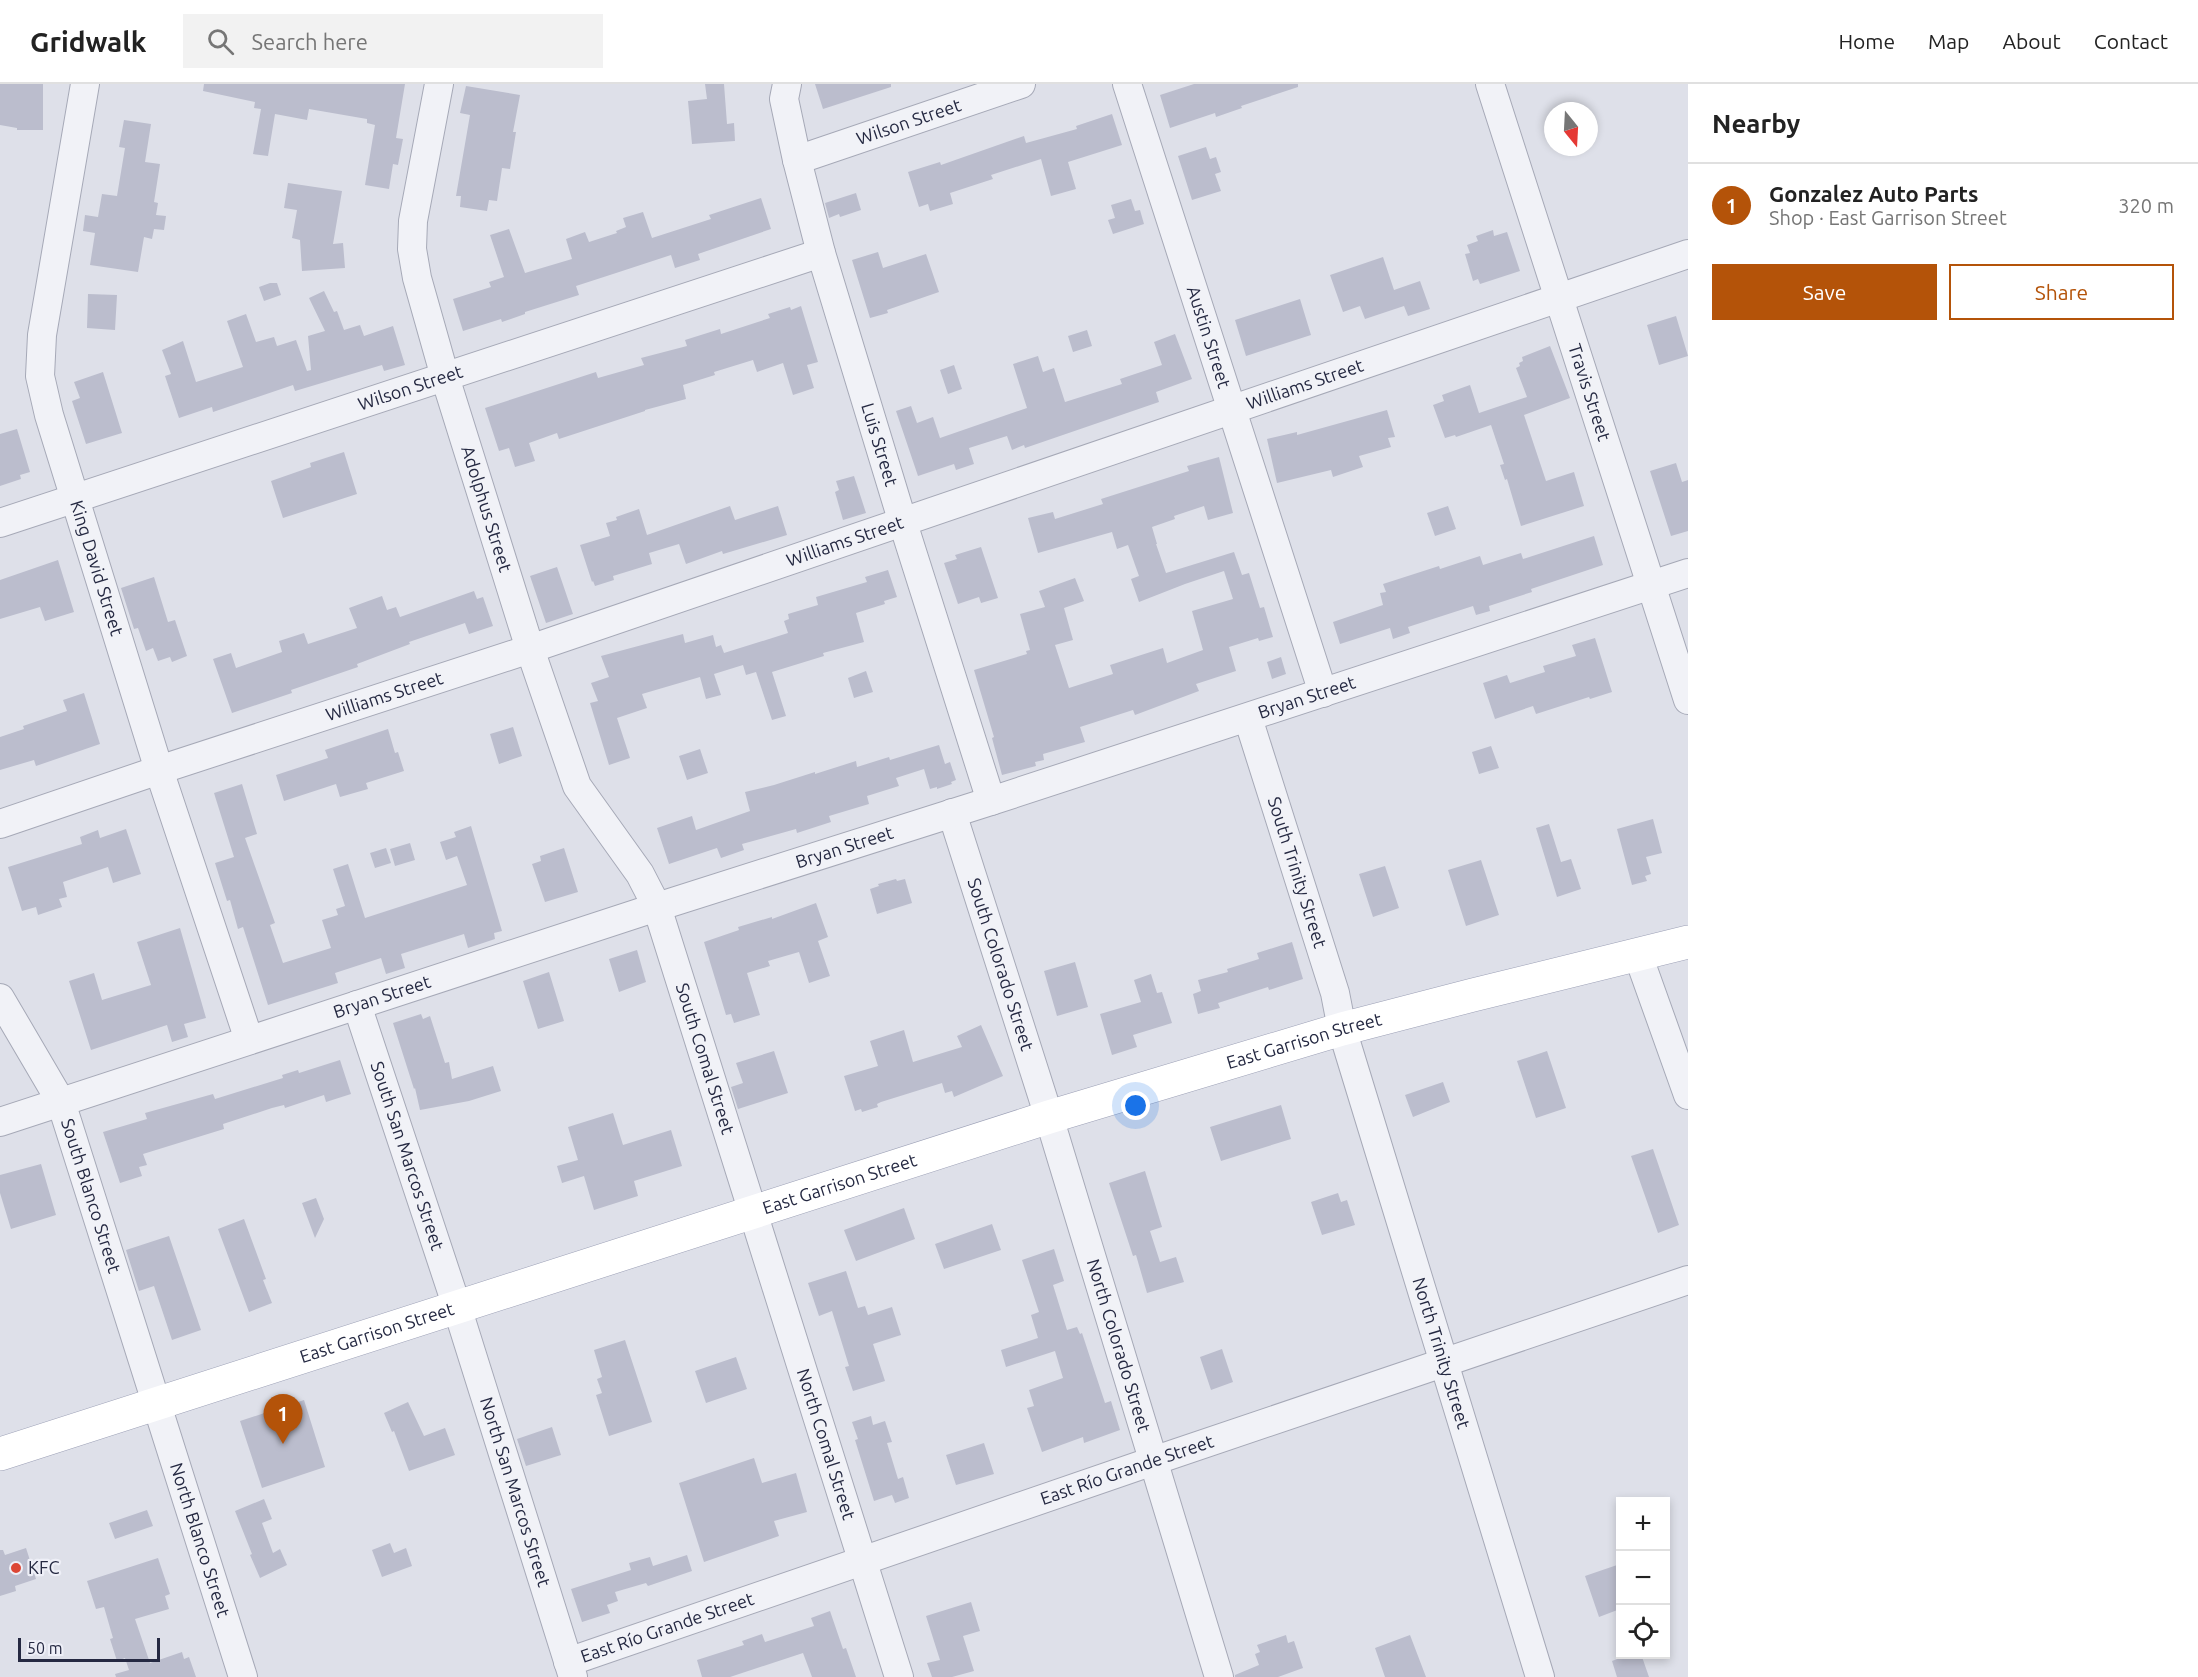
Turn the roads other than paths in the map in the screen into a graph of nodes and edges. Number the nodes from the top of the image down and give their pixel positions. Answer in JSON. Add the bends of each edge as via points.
{"nodes":[{"id":1,"x":85,"y":84,"type":"edge"},
{"id":2,"x":439,"y":84,"type":"edge"},
{"id":3,"x":787,"y":84,"type":"edge"},
{"id":4,"x":1021,"y":84,"type":"edge"},
{"id":5,"x":1127,"y":84,"type":"edge"},
{"id":6,"x":1490,"y":84,"type":"edge"},
{"id":7,"x":797,"y":160,"type":"junction"},
{"id":8,"x":821,"y":253,"type":"junction"},
{"id":9,"x":1688,"y":255,"type":"edge"},
{"id":10,"x":1559,"y":298,"type":"junction"},
{"id":11,"x":445,"y":377,"type":"junction"},
{"id":12,"x":1233,"y":411,"type":"junction"},
{"id":13,"x":74,"y":498,"type":"junction"},
{"id":14,"x":0,"y":523,"type":"edge"},
{"id":15,"x":903,"y":523,"type":"junction"},
{"id":16,"x":1688,"y":573,"type":"edge"},
{"id":17,"x":1651,"y":585,"type":"junction"},
{"id":18,"x":531,"y":650,"type":"junction"},
{"id":19,"x":1323,"y":693,"type":"junction"},
{"id":20,"x":1688,"y":700,"type":"edge"},
{"id":21,"x":1248,"y":718,"type":"junction"},
{"id":22,"x":159,"y":770,"type":"junction"},
{"id":23,"x":991,"y":801,"type":"junction"},
{"id":24,"x":952,"y":813,"type":"junction"},
{"id":25,"x":0,"y":824,"type":"edge"},
{"id":26,"x":657,"y":907,"type":"junction"},
{"id":27,"x":1688,"y":942,"type":"edge"},
{"id":28,"x":1638,"y":955,"type":"junction"},
{"id":29,"x":0,"y":998,"type":"edge"},
{"id":30,"x":357,"y":1005,"type":"junction"},
{"id":31,"x":1342,"y":1029,"type":"junction"},
{"id":32,"x":249,"y":1040,"type":"junction"},
{"id":33,"x":1688,"y":1095,"type":"edge"},
{"id":34,"x":61,"y":1102,"type":"junction"},
{"id":35,"x":1049,"y":1117,"type":"junction"},
{"id":36,"x":0,"y":1122,"type":"edge"},
{"id":37,"x":753,"y":1211,"type":"junction"},
{"id":38,"x":1688,"y":1280,"type":"edge"},
{"id":39,"x":458,"y":1307,"type":"junction"},
{"id":40,"x":1445,"y":1361,"type":"junction"},
{"id":41,"x":155,"y":1404,"type":"junction"},
{"id":42,"x":0,"y":1454,"type":"edge"},
{"id":43,"x":1153,"y":1461,"type":"junction"},
{"id":44,"x":862,"y":1562,"type":"junction"},
{"id":45,"x":571,"y":1670,"type":"edge"},
{"id":46,"x":243,"y":1677,"type":"edge"},
{"id":47,"x":899,"y":1677,"type":"edge"},
{"id":48,"x":1219,"y":1677,"type":"edge"},
{"id":49,"x":1540,"y":1677,"type":"edge"}],
"edges":[{"from":1,"to":13,"type":"street","name":"King David Street","via":[[42,335],[40,376]]},
{"from":2,"to":11,"type":"street","name":"Adolphus Street","via":[[413,221],[412,249]]},
{"from":3,"to":7,"type":"street","name":"Luis Street","via":[[784,99]]},
{"from":4,"to":7,"type":"street","name":"Wilson Street"},
{"from":5,"to":12,"type":"street","name":"Austin Street"},
{"from":6,"to":10,"type":"street","name":"Travis Street"},
{"from":7,"to":8,"type":"street","name":"Luis Street"},
{"from":8,"to":11,"type":"street","name":"Wilson Street"},
{"from":8,"to":15,"type":"street","name":"Luis Street"},
{"from":9,"to":10,"type":"street","name":"Williams Street"},
{"from":10,"to":12,"type":"street","name":"Williams Street"},
{"from":10,"to":17,"type":"street","name":"Travis Street"},
{"from":11,"to":13,"type":"street","name":"Wilson Street"},
{"from":11,"to":18,"type":"street","name":"Adolphus Street"},
{"from":12,"to":15,"type":"street","name":"Williams Street"},
{"from":12,"to":19,"type":"street","name":"Austin Street"},
{"from":13,"to":14,"type":"street","name":"Wilson Street"},
{"from":13,"to":22,"type":"street","name":"King David Street"},
{"from":15,"to":18,"type":"street","name":"Williams Street"},
{"from":15,"to":23,"type":"street","name":"Luis Street"},
{"from":16,"to":17,"type":"street","name":"Bryan Street"},
{"from":17,"to":19,"type":"street","name":"Bryan Street"},
{"from":17,"to":20,"type":"street","name":"Travis Street"},
{"from":18,"to":22,"type":"street","name":"Williams Street"},
{"from":18,"to":26,"type":"street","name":"Adolphus Street","via":[[577,786],[640,874]]},
{"from":19,"to":21,"type":"street","name":"Bryan Street"},
{"from":21,"to":23,"type":"street","name":"Bryan Street"},
{"from":21,"to":31,"type":"street","name":"South Trinity Street","via":[[1335,993]]},
{"from":22,"to":25,"type":"street","name":"Williams Street"},
{"from":22,"to":32,"type":"street","name":"King David Street"},
{"from":23,"to":24,"type":"street","name":"Bryan Street"},
{"from":24,"to":26,"type":"street","name":"Bryan Street"},
{"from":24,"to":35,"type":"street","name":"South Colorado Street"},
{"from":26,"to":30,"type":"street","name":"Bryan Street"},
{"from":26,"to":37,"type":"street","name":"South Comal Street"},
{"from":27,"to":28,"type":"main road","name":"East Garrison Street"},
{"from":28,"to":31,"type":"main road","name":"East Garrison Street"},
{"from":28,"to":33,"type":"street"},
{"from":29,"to":34,"type":"street","name":"South Blanco Street"},
{"from":30,"to":32,"type":"street","name":"Bryan Street"},
{"from":30,"to":39,"type":"street","name":"South San Marcos Street"},
{"from":31,"to":35,"type":"main road","name":"East Garrison Street"},
{"from":31,"to":40,"type":"street","name":"North Trinity Street"},
{"from":32,"to":34,"type":"street","name":"Bryan Street"},
{"from":34,"to":36,"type":"street","name":"Bryan Street"},
{"from":34,"to":41,"type":"street","name":"South Blanco Street"},
{"from":35,"to":37,"type":"main road","name":"East Garrison Street"},
{"from":35,"to":43,"type":"street","name":"North Colorado Street"},
{"from":37,"to":39,"type":"main road","name":"East Garrison Street"},
{"from":37,"to":44,"type":"street","name":"North Comal Street"},
{"from":38,"to":40,"type":"street","name":"East Río Grande Street"},
{"from":39,"to":41,"type":"main road","name":"East Garrison Street"},
{"from":39,"to":45,"type":"street","name":"North San Marcos Street"},
{"from":40,"to":43,"type":"street","name":"East Río Grande Street"},
{"from":40,"to":49,"type":"street","name":"North Trinity Street"},
{"from":41,"to":42,"type":"main road","name":"East Garrison Street"},
{"from":41,"to":46,"type":"street","name":"North Blanco Street"},
{"from":43,"to":44,"type":"street","name":"East Río Grande Street"},
{"from":43,"to":48,"type":"street","name":"North Colorado Street"},
{"from":44,"to":45,"type":"street","name":"East Río Grande Street"},
{"from":44,"to":47,"type":"street","name":"North Comal Street"}]}
